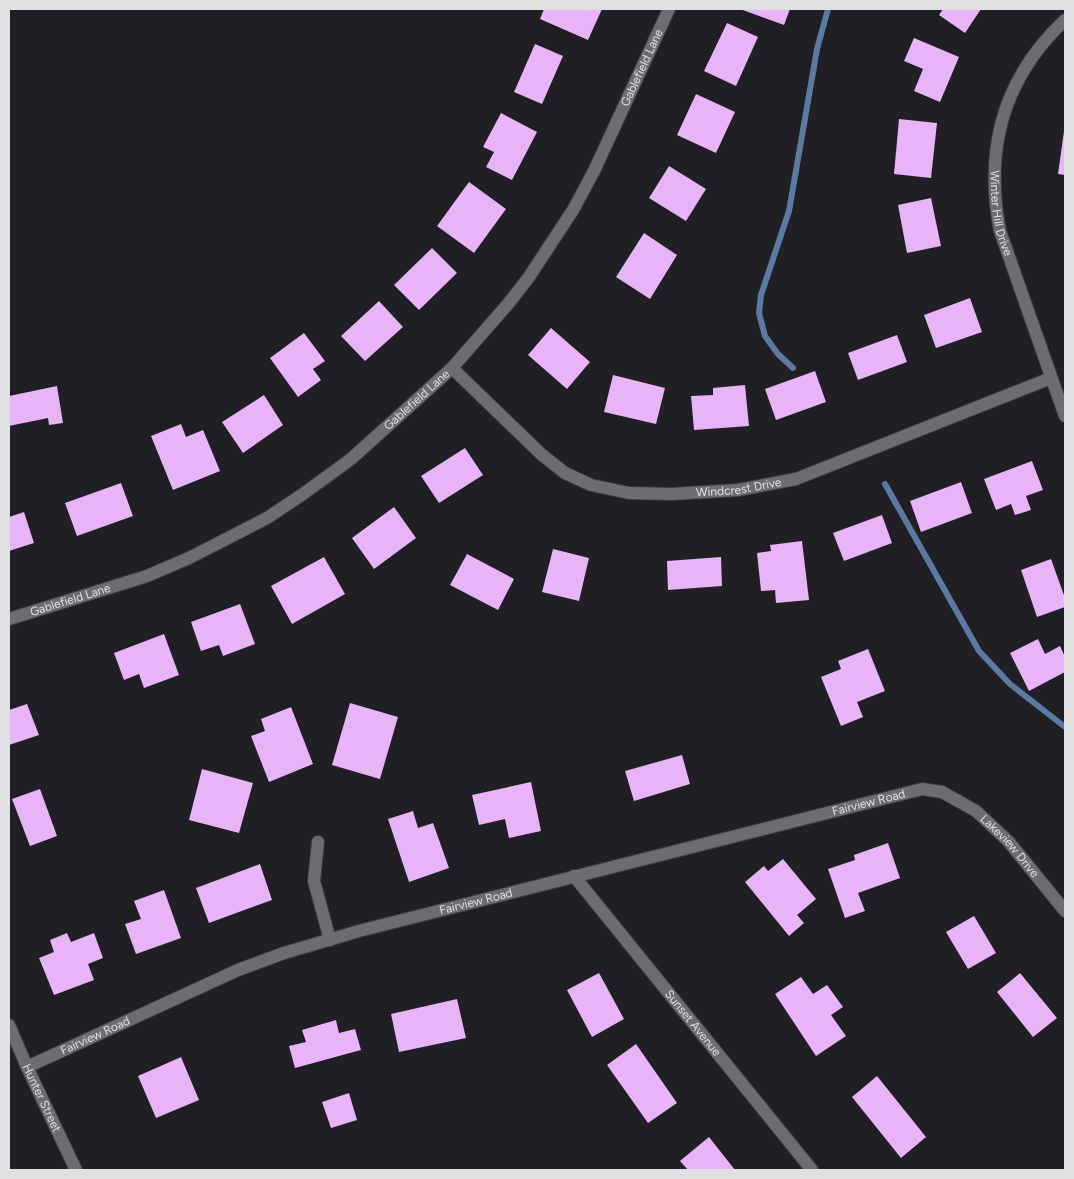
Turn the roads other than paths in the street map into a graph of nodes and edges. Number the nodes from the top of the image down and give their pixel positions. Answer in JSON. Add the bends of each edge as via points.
{"nodes":[{"id":1,"x":668,"y":9,"type":"edge"},
{"id":2,"x":1065,"y":20,"type":"edge"},
{"id":3,"x":452,"y":368,"type":"junction"},
{"id":4,"x":1051,"y":378,"type":"junction"},
{"id":5,"x":1065,"y":416,"type":"edge"},
{"id":6,"x":9,"y":619,"type":"edge"},
{"id":7,"x":942,"y":792,"type":"joint"},
{"id":8,"x":318,"y":842,"type":"dead end"},
{"id":9,"x":574,"y":876,"type":"junction"},
{"id":10,"x":1065,"y":911,"type":"edge"},
{"id":11,"x":330,"y":940,"type":"junction"},
{"id":12,"x":9,"y":1025,"type":"edge"},
{"id":13,"x":27,"y":1067,"type":"junction"},
{"id":14,"x":76,"y":1170,"type":"edge"},
{"id":15,"x":812,"y":1170,"type":"edge"}],
"edges":[{"from":1,"to":3,"type":"street","name":"Gablefield Lane","via":[[573,210],[529,277]]},
{"from":2,"to":4,"type":"street","name":"Winter Hill Drive","via":[[1034,55],[1017,82],[1005,110],[994,167],[995,205],[1000,231]]},
{"from":3,"to":4,"type":"street","name":"Windcrest Drive","via":[[540,454],[564,473],[591,485],[629,493],[664,494],[738,490],[796,479]]},
{"from":3,"to":6,"type":"street","name":"Gablefield Lane","via":[[350,459],[267,518],[147,576]]},
{"from":4,"to":5,"type":"street","name":"Winter Hill Drive"},
{"from":7,"to":9,"type":"street","name":"Fairview Road","via":[[922,789]]},
{"from":7,"to":10,"type":"street","name":"Lakeview Drive","via":[[976,811],[1009,842]]},
{"from":8,"to":11,"type":"street","via":[[314,881]]},
{"from":9,"to":11,"type":"street","name":"Fairview Road"},
{"from":9,"to":15,"type":"street","name":"Sunset Avenue"},
{"from":11,"to":13,"type":"street","name":"Fairview Road","via":[[238,970]]},
{"from":12,"to":13,"type":"street","name":"Hunter Street"},
{"from":13,"to":14,"type":"street","name":"Hunter Street"}]}
